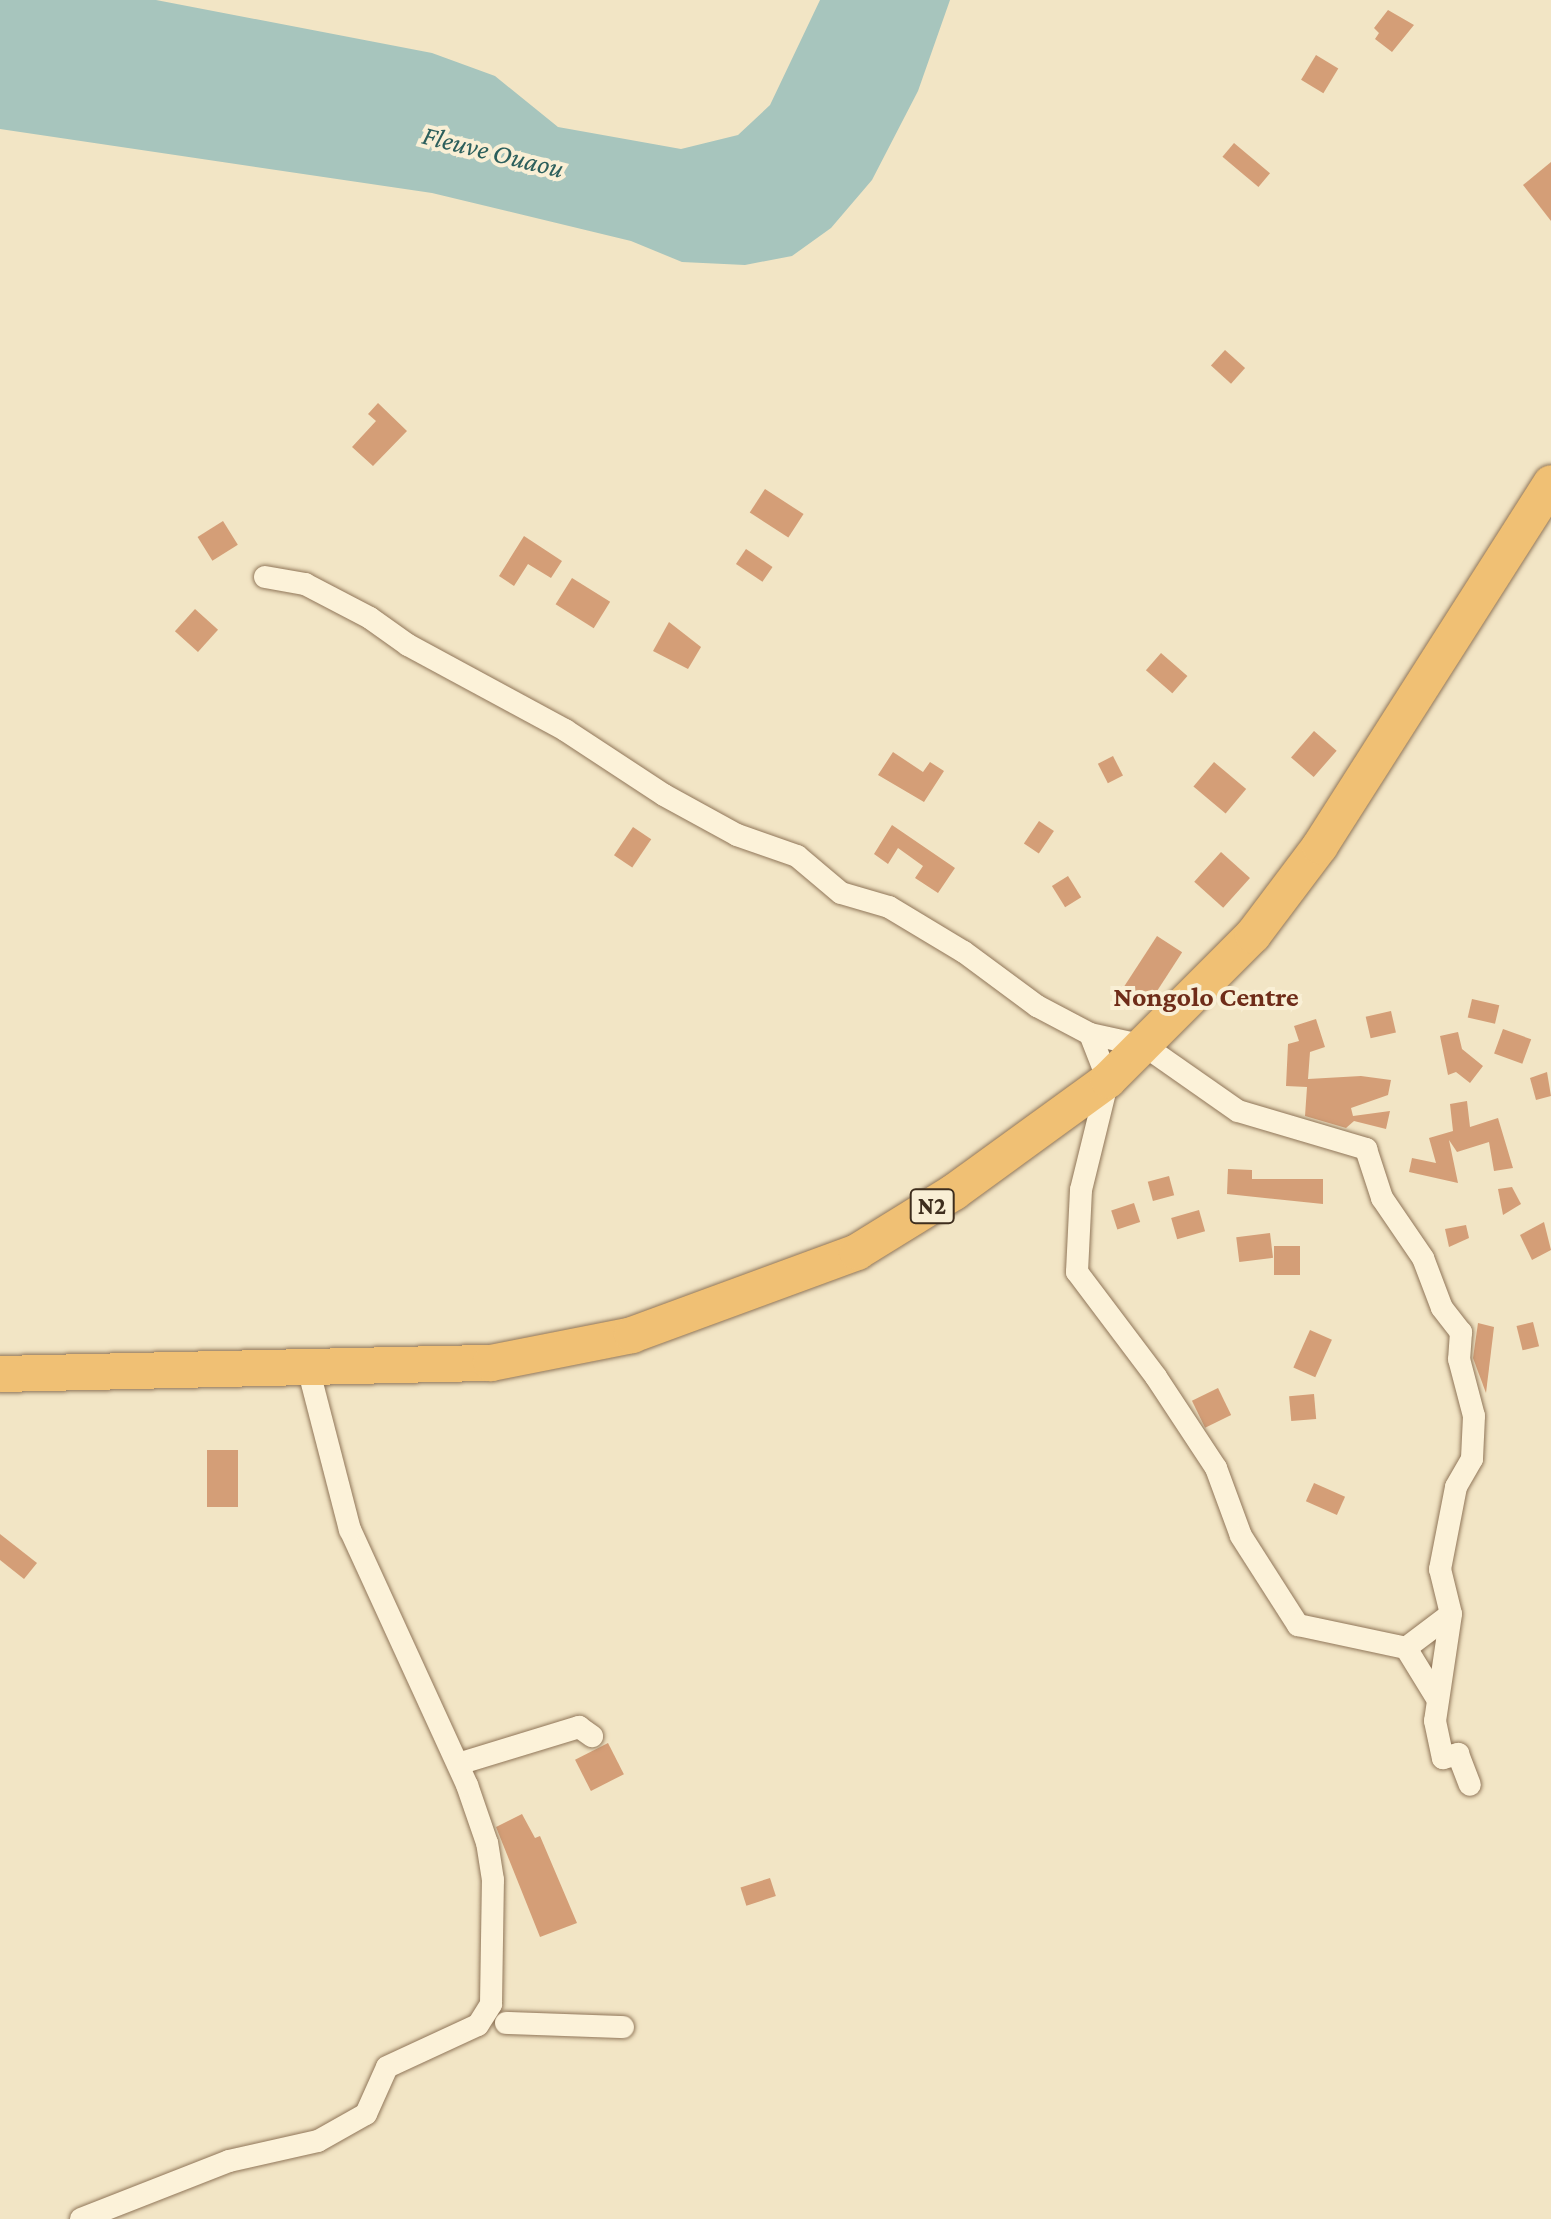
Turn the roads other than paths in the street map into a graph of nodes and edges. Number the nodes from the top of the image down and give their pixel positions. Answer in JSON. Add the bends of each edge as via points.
{"nodes":[{"id":1,"x":1551,"y":483,"type":"edge"},
{"id":2,"x":265,"y":577,"type":"dead end"},
{"id":3,"x":1090,"y":1034,"type":"junction"},
{"id":4,"x":1145,"y":1046,"type":"junction"},
{"id":5,"x":1108,"y":1080,"type":"junction"},
{"id":6,"x":308,"y":1368,"type":"junction"},
{"id":7,"x":0,"y":1374,"type":"edge"},
{"id":8,"x":1451,"y":1614,"type":"junction"},
{"id":9,"x":1406,"y":1648,"type":"junction"},
{"id":10,"x":1436,"y":1697,"type":"junction"},
{"id":11,"x":592,"y":1736,"type":"dead end"},
{"id":12,"x":458,"y":1764,"type":"junction"},
{"id":13,"x":1470,"y":1785,"type":"dead end"},
{"id":14,"x":506,"y":2023,"type":"dead end"},
{"id":15,"x":623,"y":2027,"type":"dead end"},
{"id":16,"x":81,"y":2219,"type":"edge"}],
"edges":[{"from":1,"to":4,"type":"highway","number":"N2","via":[[1320,846],[1253,935]]},
{"from":2,"to":3,"type":"street","via":[[305,584],[370,618],[408,645],[565,730],[664,795],[737,835],[797,856],[841,893],[889,907],[964,952],[1037,1006]]},
{"from":3,"to":4,"type":"street"},
{"from":3,"to":5,"type":"street"},
{"from":4,"to":5,"type":"highway","number":"N2"},
{"from":4,"to":8,"type":"street","via":[[1238,1111],[1366,1149],[1382,1198],[1423,1258],[1442,1308],[1461,1332],[1462,1380],[1474,1416],[1472,1459],[1456,1487],[1440,1569]]},
{"from":5,"to":6,"type":"highway","number":"N2","via":[[954,1192],[857,1252],[749,1296],[632,1335],[491,1363]]},
{"from":5,"to":9,"type":"street","via":[[1081,1190],[1077,1272],[1216,1468],[1241,1536],[1298,1625]]},
{"from":6,"to":7,"type":"highway","number":"N2"},
{"from":6,"to":12,"type":"street","via":[[350,1530]]},
{"from":8,"to":9,"type":"street"},
{"from":8,"to":10,"type":"street"},
{"from":9,"to":10,"type":"street"},
{"from":10,"to":13,"type":"street","via":[[1443,1758],[1458,1754]]},
{"from":11,"to":12,"type":"street","via":[[579,1727]]},
{"from":12,"to":16,"type":"street","via":[[487,1843],[493,1880],[491,2004],[478,2025],[387,2067],[366,2114],[318,2141],[229,2161]]},
{"from":14,"to":15,"type":"street"}]}
